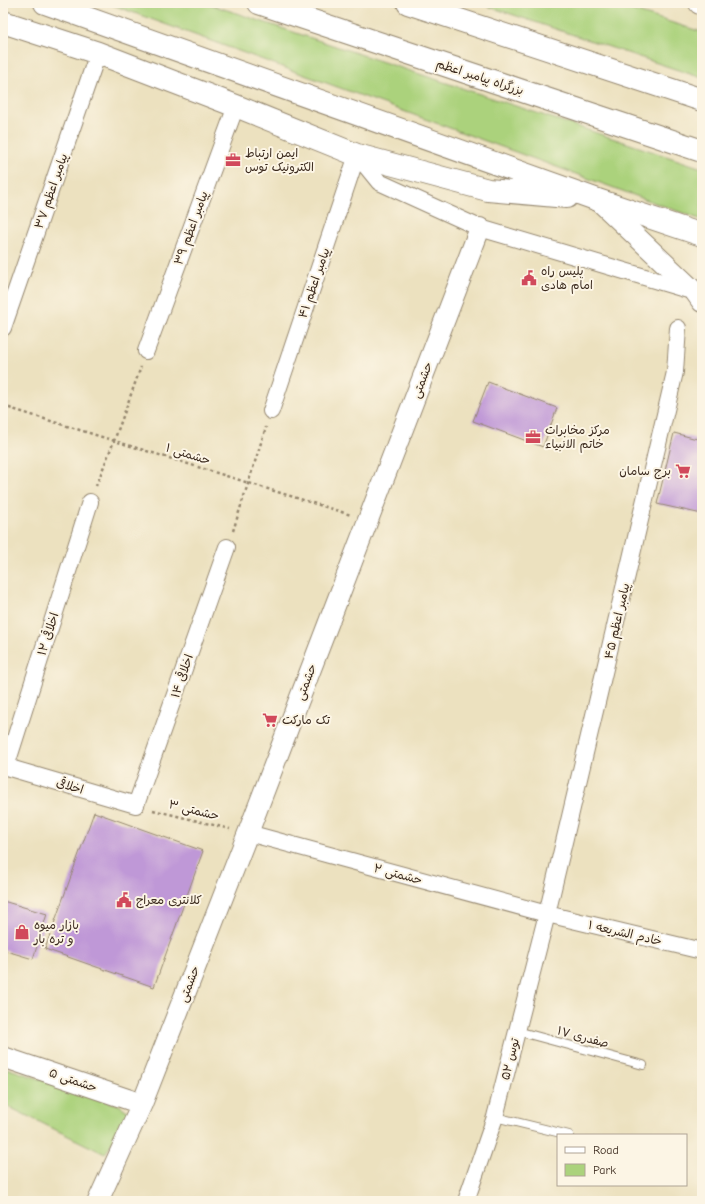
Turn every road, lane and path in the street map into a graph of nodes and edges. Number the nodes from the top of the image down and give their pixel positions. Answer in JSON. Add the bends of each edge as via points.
{"nodes":[{"id":1,"x":45,"y":3,"type":"edge"},
{"id":2,"x":259,"y":3,"type":"edge"},
{"id":3,"x":408,"y":3,"type":"edge"},
{"id":4,"x":3,"y":22,"type":"edge"},
{"id":5,"x":98,"y":53,"type":"junction"},
{"id":6,"x":702,"y":100,"type":"edge"},
{"id":7,"x":236,"y":106,"type":"junction"},
{"id":8,"x":702,"y":151,"type":"edge"},
{"id":9,"x":357,"y":155,"type":"junction"},
{"id":10,"x":598,"y":200,"type":"junction"},
{"id":11,"x":480,"y":228,"type":"junction"},
{"id":12,"x":702,"y":235,"type":"edge"},
{"id":13,"x":698,"y":297,"type":"edge"},
{"id":14,"x":3,"y":328,"type":"edge"},
{"id":15,"x":678,"y":328,"type":"dead end"},
{"id":16,"x":146,"y":351,"type":"joint"},
{"id":17,"x":3,"y":406,"type":"edge"},
{"id":18,"x":271,"y":411,"type":"joint"},
{"id":19,"x":114,"y":441,"type":"junction"},
{"id":20,"x":247,"y":482,"type":"junction"},
{"id":21,"x":90,"y":502,"type":"joint"},
{"id":22,"x":368,"y":521,"type":"junction"},
{"id":23,"x":228,"y":547,"type":"joint"},
{"id":24,"x":5,"y":766,"type":"edge"},
{"id":25,"x":136,"y":805,"type":"junction"},
{"id":26,"x":248,"y":833,"type":"junction"},
{"id":27,"x":547,"y":914,"type":"junction"},
{"id":28,"x":702,"y":951,"type":"edge"},
{"id":29,"x":517,"y":1031,"type":"junction"},
{"id":30,"x":3,"y":1057,"type":"edge"},
{"id":31,"x":643,"y":1065,"type":"dead end"},
{"id":32,"x":142,"y":1104,"type":"junction"},
{"id":33,"x":495,"y":1118,"type":"junction"},
{"id":34,"x":565,"y":1134,"type":"edge"},
{"id":35,"x":98,"y":1201,"type":"edge"},
{"id":36,"x":466,"y":1201,"type":"edge"}],
"edges":[{"from":1,"to":10,"type":"highway"},
{"from":2,"to":8,"type":"highway","name":"بزرگراه پیامبر اعظم"},
{"from":3,"to":6,"type":"highway"},
{"from":4,"to":5,"type":"highway"},
{"from":5,"to":7,"type":"highway"},
{"from":5,"to":14,"type":"street","name":"پیامبر اعظم ۳۷"},
{"from":7,"to":9,"type":"highway"},
{"from":7,"to":16,"type":"street","name":"پیامبر اعظم ۳۹"},
{"from":9,"to":10,"type":"highway","via":[[488,190]]},
{"from":9,"to":11,"type":"street","via":[[379,182]]},
{"from":9,"to":18,"type":"street","name":"پیامبر اعظم ۴۱"},
{"from":10,"to":12,"type":"highway"},
{"from":10,"to":13,"type":"street"},
{"from":11,"to":13,"type":"street"},
{"from":11,"to":22,"type":"street","name":"حشمتی"},
{"from":15,"to":27,"type":"street","name":"پیامبر اعظم ۴۵","via":[[675,372]]},
{"from":16,"to":19,"type":"path"},
{"from":17,"to":19,"type":"path","name":"حشمتی ۱"},
{"from":18,"to":20,"type":"path"},
{"from":19,"to":20,"type":"path","name":"حشمتی ۱"},
{"from":19,"to":21,"type":"path"},
{"from":20,"to":22,"type":"path","name":"حشمتی ۱"},
{"from":20,"to":23,"type":"path"},
{"from":21,"to":24,"type":"street","name":"اخلاقی ۱۲"},
{"from":22,"to":26,"type":"street","name":"حشمتی"},
{"from":23,"to":25,"type":"street","name":"اخلاقی ۱۴"},
{"from":24,"to":25,"type":"street","name":"اخلاقی"},
{"from":25,"to":26,"type":"path","name":"حشمتی ۳"},
{"from":26,"to":27,"type":"street","name":"حشمتی ۲"},
{"from":26,"to":32,"type":"street","name":"حشمتی"},
{"from":27,"to":28,"type":"street","name":"خادم الشریعه ۱"},
{"from":27,"to":29,"type":"street","name":"توس ۵۲"},
{"from":29,"to":31,"type":"lane","name":"صفدری ۱۷"},
{"from":29,"to":33,"type":"street","name":"توس ۵۲"},
{"from":30,"to":32,"type":"street","name":"حشمتی ۵"},
{"from":32,"to":35,"type":"street","name":"حشمتی"},
{"from":33,"to":34,"type":"lane"},
{"from":33,"to":36,"type":"street","name":"توس ۵۲"}]}
